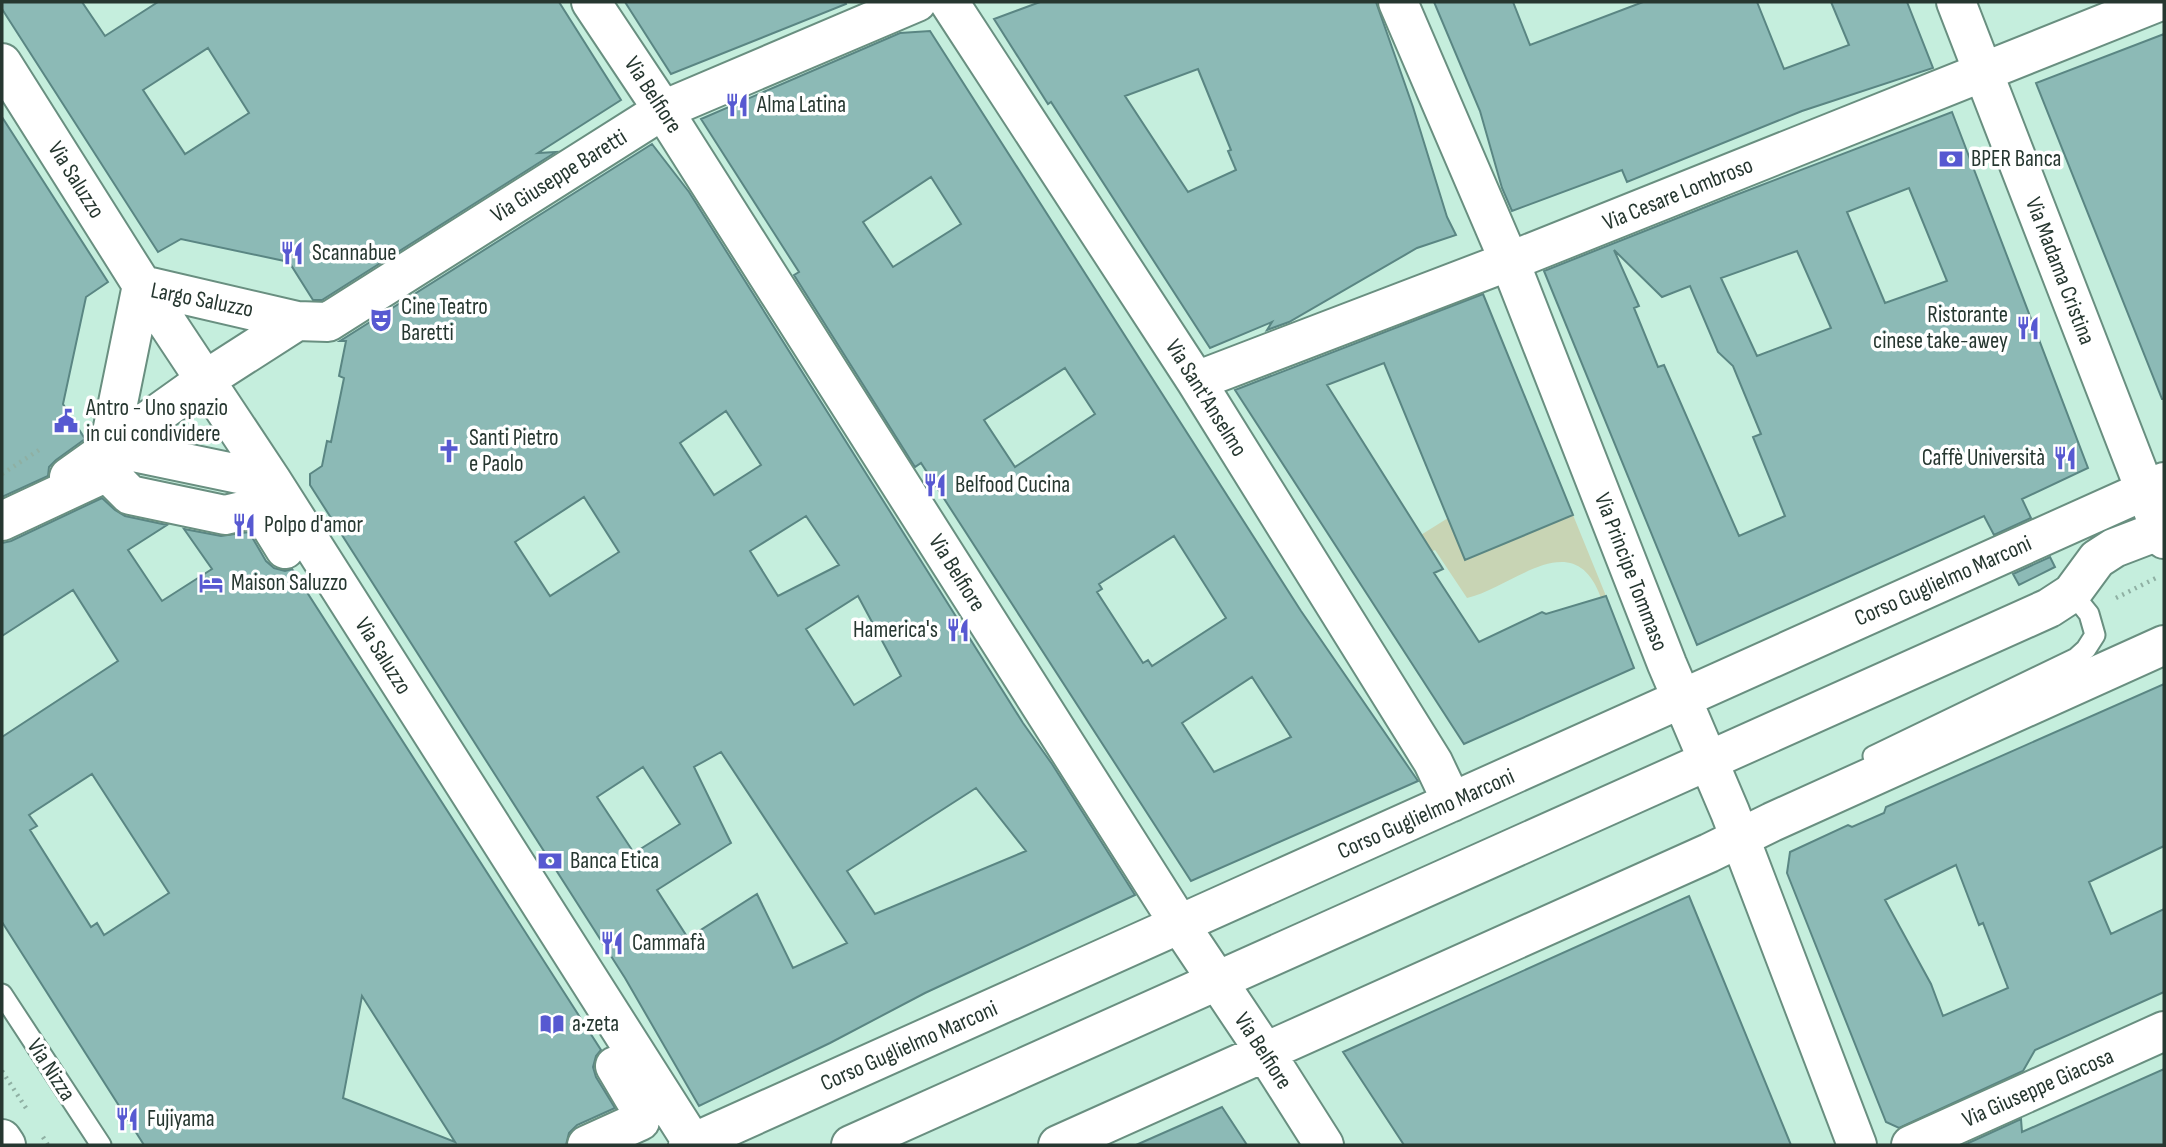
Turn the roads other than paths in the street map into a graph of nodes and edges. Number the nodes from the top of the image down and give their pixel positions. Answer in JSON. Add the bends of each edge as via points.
{"nodes":[{"id":1,"x":591,"y":2,"type":"edge"},
{"id":2,"x":917,"y":2,"type":"edge"},
{"id":3,"x":949,"y":2,"type":"edge"},
{"id":4,"x":1398,"y":2,"type":"edge"},
{"id":5,"x":1956,"y":2,"type":"edge"},
{"id":6,"x":2158,"y":2,"type":"edge"},
{"id":7,"x":2,"y":63,"type":"edge"},
{"id":8,"x":1984,"y":72,"type":"junction"},
{"id":9,"x":663,"y":110,"type":"junction"},
{"id":10,"x":1509,"y":261,"type":"junction"},
{"id":11,"x":142,"y":285,"type":"junction"},
{"id":12,"x":312,"y":321,"type":"junction"},
{"id":13,"x":205,"y":380,"type":"junction"},
{"id":14,"x":1196,"y":381,"type":"junction"},
{"id":15,"x":103,"y":452,"type":"junction"},
{"id":16,"x":272,"y":481,"type":"junction"},
{"id":17,"x":2155,"y":487,"type":"edge"},
{"id":18,"x":2,"y":520,"type":"edge"},
{"id":19,"x":2162,"y":534,"type":"edge"},
{"id":20,"x":2072,"y":593,"type":"junction"},
{"id":21,"x":2164,"y":645,"type":"edge"},
{"id":22,"x":1682,"y":699,"type":"junction"},
{"id":23,"x":1709,"y":761,"type":"junction"},
{"id":24,"x":1452,"y":802,"type":"junction"},
{"id":25,"x":1806,"y":807,"type":"junction"},
{"id":26,"x":1738,"y":838,"type":"junction"},
{"id":27,"x":1180,"y":925,"type":"junction"},
{"id":28,"x":1217,"y":980,"type":"junction"},
{"id":29,"x":2,"y":994,"type":"edge"},
{"id":30,"x":2164,"y":1031,"type":"edge"},
{"id":31,"x":1265,"y":1052,"type":"junction"},
{"id":32,"x":668,"y":1126,"type":"edge"},
{"id":33,"x":2,"y":1139,"type":"edge"},
{"id":34,"x":5,"y":1145,"type":"edge"},
{"id":35,"x":101,"y":1145,"type":"edge"},
{"id":36,"x":587,"y":1145,"type":"edge"},
{"id":37,"x":851,"y":1145,"type":"edge"},
{"id":38,"x":1058,"y":1145,"type":"edge"},
{"id":39,"x":1324,"y":1145,"type":"edge"},
{"id":40,"x":1857,"y":1145,"type":"edge"},
{"id":41,"x":1911,"y":1145,"type":"edge"}],
"edges":[{"from":1,"to":9,"type":"street","name":"Via Belfiore"},
{"from":2,"to":9,"type":"street","name":"Via Giuseppe Baretti"},
{"from":3,"to":14,"type":"street","name":"Via Sant'Anselmo"},
{"from":4,"to":10,"type":"street","name":"Via Principe Tommaso"},
{"from":5,"to":8,"type":"street","name":"Via Madama Cristina"},
{"from":6,"to":8,"type":"street","name":"Via Cesare Lombroso"},
{"from":7,"to":11,"type":"street","name":"Via Saluzzo"},
{"from":8,"to":10,"type":"street","name":"Via Cesare Lombroso"},
{"from":8,"to":17,"type":"street","name":"Via Madama Cristina"},
{"from":9,"to":12,"type":"street","name":"Via Giuseppe Baretti"},
{"from":9,"to":27,"type":"street","name":"Via Belfiore"},
{"from":10,"to":14,"type":"street","name":"Via Cesare Lombroso"},
{"from":10,"to":22,"type":"street","name":"Via Principe Tommaso"},
{"from":11,"to":12,"type":"street","name":"Largo Saluzzo"},
{"from":11,"to":13,"type":"street","name":"Via Saluzzo"},
{"from":11,"to":15,"type":"street","name":"Largo Saluzzo"},
{"from":12,"to":13,"type":"street","name":"Largo Saluzzo"},
{"from":13,"to":15,"type":"street","name":"Largo Saluzzo"},
{"from":13,"to":16,"type":"street","name":"Via Saluzzo"},
{"from":14,"to":24,"type":"street","name":"Via Sant'Anselmo","via":[[1433,762]]},
{"from":15,"to":16,"type":"street"},
{"from":15,"to":18,"type":"street"},
{"from":16,"to":32,"type":"street","name":"Via Saluzzo"},
{"from":17,"to":19,"type":"street","name":"Via Madama Cristina"},
{"from":17,"to":22,"type":"street","name":"Corso Guglielmo Marconi"},
{"from":18,"to":32,"type":"street","via":[[107,472],[130,495],[225,515],[259,507],[611,1060]]},
{"from":19,"to":20,"type":"street","via":[[2114,548],[2097,559]]},
{"from":20,"to":23,"type":"street","via":[[2049,608]]},
{"from":20,"to":25,"type":"lane","via":[[2089,614],[2095,635],[2076,658],[1819,782]]},
{"from":21,"to":25,"type":"street"},
{"from":22,"to":23,"type":"street","name":"Via Principe Tommaso"},
{"from":22,"to":24,"type":"street","name":"Corso Guglielmo Marconi"},
{"from":23,"to":26,"type":"street","name":"Via Principe Tommaso"},
{"from":23,"to":28,"type":"street"},
{"from":24,"to":27,"type":"street","name":"Corso Guglielmo Marconi"},
{"from":25,"to":26,"type":"street"},
{"from":26,"to":31,"type":"street"},
{"from":26,"to":40,"type":"street","name":"Via Principe Tommaso"},
{"from":27,"to":28,"type":"street","name":"Via Belfiore"},
{"from":27,"to":32,"type":"street","name":"Corso Guglielmo Marconi"},
{"from":28,"to":31,"type":"street","name":"Via Belfiore"},
{"from":28,"to":37,"type":"street"},
{"from":29,"to":35,"type":"lane","name":"Via Nizza"},
{"from":30,"to":41,"type":"street","name":"Via Giuseppe Giacosa"},
{"from":31,"to":38,"type":"street"},
{"from":31,"to":39,"type":"street","name":"Via Belfiore"},
{"from":32,"to":36,"type":"street","name":"Corso Guglielmo Marconi","via":[[640,1121]]},
{"from":33,"to":34,"type":"street"}]}
